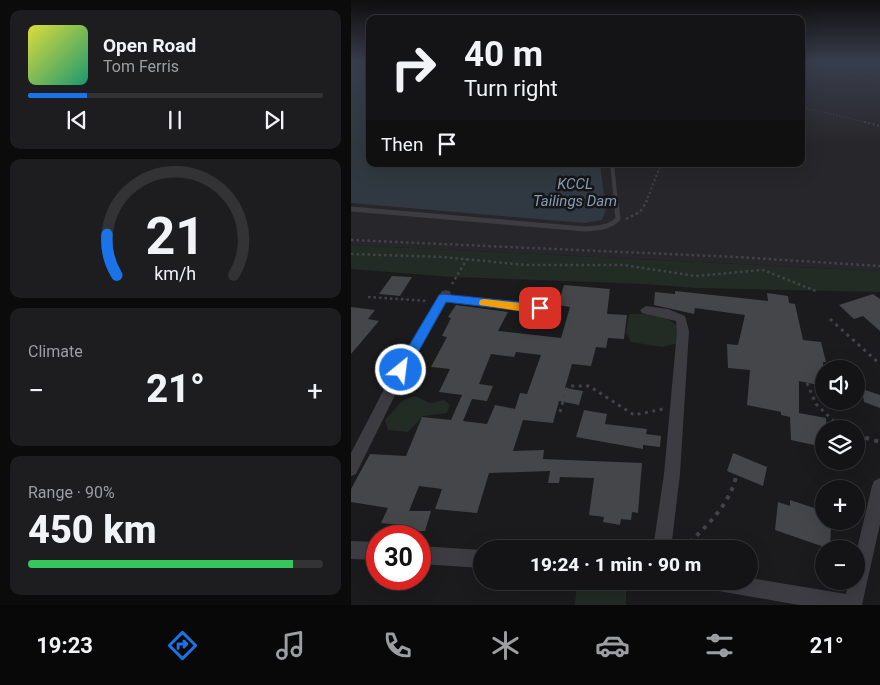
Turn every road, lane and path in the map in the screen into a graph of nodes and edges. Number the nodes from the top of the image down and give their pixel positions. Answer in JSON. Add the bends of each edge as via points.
{"nodes":[{"id":1,"x":805,"y":108,"type":"edge"},
{"id":2,"x":880,"y":126,"type":"edge"},
{"id":3,"x":612,"y":167,"type":"edge"},
{"id":4,"x":660,"y":167,"type":"edge"},
{"id":5,"x":351,"y":209,"type":"edge"},
{"id":6,"x":618,"y":219,"type":"junction"},
{"id":7,"x":351,"y":240,"type":"edge"},
{"id":8,"x":351,"y":254,"type":"edge"},
{"id":9,"x":467,"y":259,"type":"junction"},
{"id":10,"x":880,"y":266,"type":"edge"},
{"id":11,"x":816,"y":291,"type":"dead end"},
{"id":12,"x":369,"y":297,"type":"dead end"},
{"id":13,"x":442,"y":299,"type":"junction"},
{"id":14,"x":554,"y":309,"type":"dead end"},
{"id":15,"x":645,"y":310,"type":"dead end"},
{"id":16,"x":830,"y":318,"type":"dead end"},
{"id":17,"x":880,"y":364,"type":"edge"},
{"id":18,"x":807,"y":383,"type":"dead end"},
{"id":19,"x":677,"y":408,"type":"junction"},
{"id":20,"x":560,"y":412,"type":"dead end"},
{"id":21,"x":831,"y":420,"type":"edge"},
{"id":22,"x":865,"y":438,"type":"edge"},
{"id":23,"x":880,"y":442,"type":"edge"},
{"id":24,"x":351,"y":469,"type":"edge"},
{"id":25,"x":736,"y":477,"type":"dead end"},
{"id":26,"x":880,"y":486,"type":"edge"},
{"id":27,"x":663,"y":540,"type":"edge"},
{"id":28,"x":692,"y":540,"type":"edge"},
{"id":29,"x":351,"y":550,"type":"edge"},
{"id":30,"x":366,"y":551,"type":"edge"},
{"id":31,"x":431,"y":556,"type":"edge"},
{"id":32,"x":473,"y":558,"type":"edge"},
{"id":33,"x":758,"y":589,"type":"edge"},
{"id":34,"x":853,"y":605,"type":"edge"}],
"edges":[{"from":1,"to":2,"type":"path"},
{"from":3,"to":6,"type":"lane"},
{"from":4,"to":6,"type":"path","via":[[639,214],[629,219]]},
{"from":5,"to":6,"type":"lane","via":[[585,229],[613,224]]},
{"from":7,"to":10,"type":"path"},
{"from":8,"to":9,"type":"path"},
{"from":9,"to":11,"type":"path","via":[[572,266],[623,265],[695,276],[763,270]]},
{"from":9,"to":13,"type":"path"},
{"from":12,"to":13,"type":"path"},
{"from":13,"to":14,"type":"street"},
{"from":13,"to":24,"type":"street","via":[[399,374]]},
{"from":15,"to":19,"type":"street","via":[[669,313],[681,319],[683,325]]},
{"from":16,"to":17,"type":"path"},
{"from":18,"to":21,"type":"path","via":[[811,399]]},
{"from":19,"to":20,"type":"path","via":[[634,415],[589,386],[569,386]]},
{"from":19,"to":27,"type":"street"},
{"from":22,"to":23,"type":"path"},
{"from":25,"to":28,"type":"path","via":[[733,491],[721,512]]},
{"from":26,"to":34,"type":"street"},
{"from":29,"to":30,"type":"street"},
{"from":31,"to":32,"type":"street"},
{"from":33,"to":34,"type":"street"}]}
